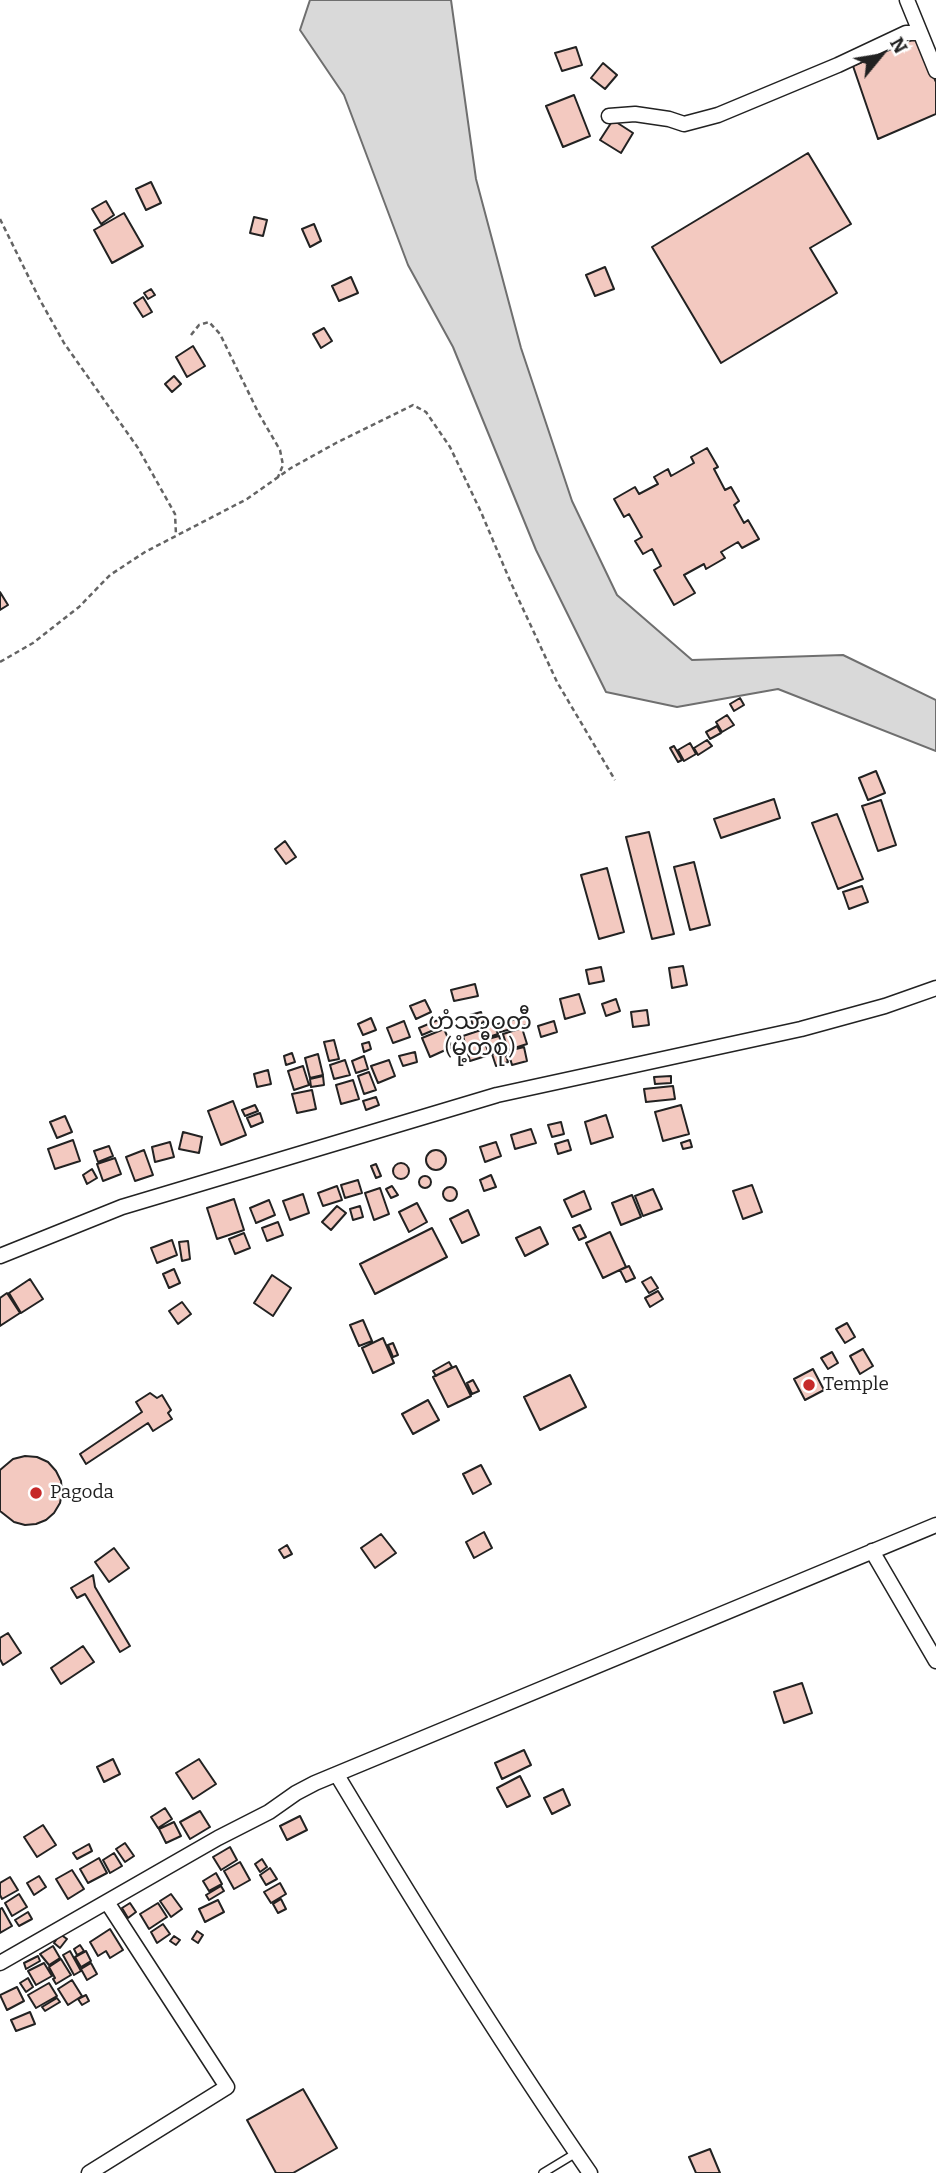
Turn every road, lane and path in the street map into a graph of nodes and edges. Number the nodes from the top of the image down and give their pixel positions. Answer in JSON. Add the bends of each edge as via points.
{"nodes":[{"id":1,"x":907,"y":0,"type":"edge"},
{"id":2,"x":920,"y":33,"type":"junction"},
{"id":3,"x":936,"y":71,"type":"edge"},
{"id":4,"x":609,"y":116,"type":"dead end"},
{"id":5,"x":0,"y":219,"type":"edge"},
{"id":6,"x":191,"y":335,"type":"dead end"},
{"id":7,"x":278,"y":477,"type":"junction"},
{"id":8,"x":176,"y":535,"type":"junction"},
{"id":9,"x":0,"y":662,"type":"edge"},
{"id":10,"x":615,"y":780,"type":"dead end"},
{"id":11,"x":936,"y":988,"type":"edge"},
{"id":12,"x":0,"y":1256,"type":"edge"},
{"id":13,"x":936,"y":1525,"type":"edge"},
{"id":14,"x":872,"y":1552,"type":"junction"},
{"id":15,"x":936,"y":1661,"type":"edge"},
{"id":16,"x":337,"y":1775,"type":"junction"},
{"id":17,"x":107,"y":1902,"type":"junction"},
{"id":18,"x":0,"y":1964,"type":"edge"},
{"id":19,"x":576,"y":2153,"type":"junction"},
{"id":20,"x":89,"y":2173,"type":"edge"},
{"id":21,"x":542,"y":2173,"type":"edge"},
{"id":22,"x":590,"y":2173,"type":"edge"}],
"edges":[{"from":1,"to":2,"type":"street"},
{"from":2,"to":3,"type":"street"},
{"from":2,"to":4,"type":"street","via":[[906,33],[718,115],[684,124],[635,114]]},
{"from":5,"to":8,"type":"path","via":[[64,343],[138,449],[175,514]]},
{"from":6,"to":7,"type":"path","via":[[209,322],[220,334],[280,450],[283,465]]},
{"from":7,"to":8,"type":"path","via":[[247,499]]},
{"from":7,"to":10,"type":"path","via":[[413,405],[426,412],[450,447],[556,682]]},
{"from":8,"to":9,"type":"path","via":[[110,575],[79,607]]},
{"from":11,"to":12,"type":"street","via":[[801,1029],[497,1095],[122,1207]]},
{"from":13,"to":14,"type":"street"},
{"from":14,"to":15,"type":"street"},
{"from":14,"to":16,"type":"street"},
{"from":16,"to":17,"type":"street","via":[[296,1793]]},
{"from":16,"to":19,"type":"street","via":[[433,1936]]},
{"from":17,"to":18,"type":"street"},
{"from":17,"to":20,"type":"street","via":[[227,2087]]},
{"from":19,"to":21,"type":"lane"},
{"from":19,"to":22,"type":"street"}]}
